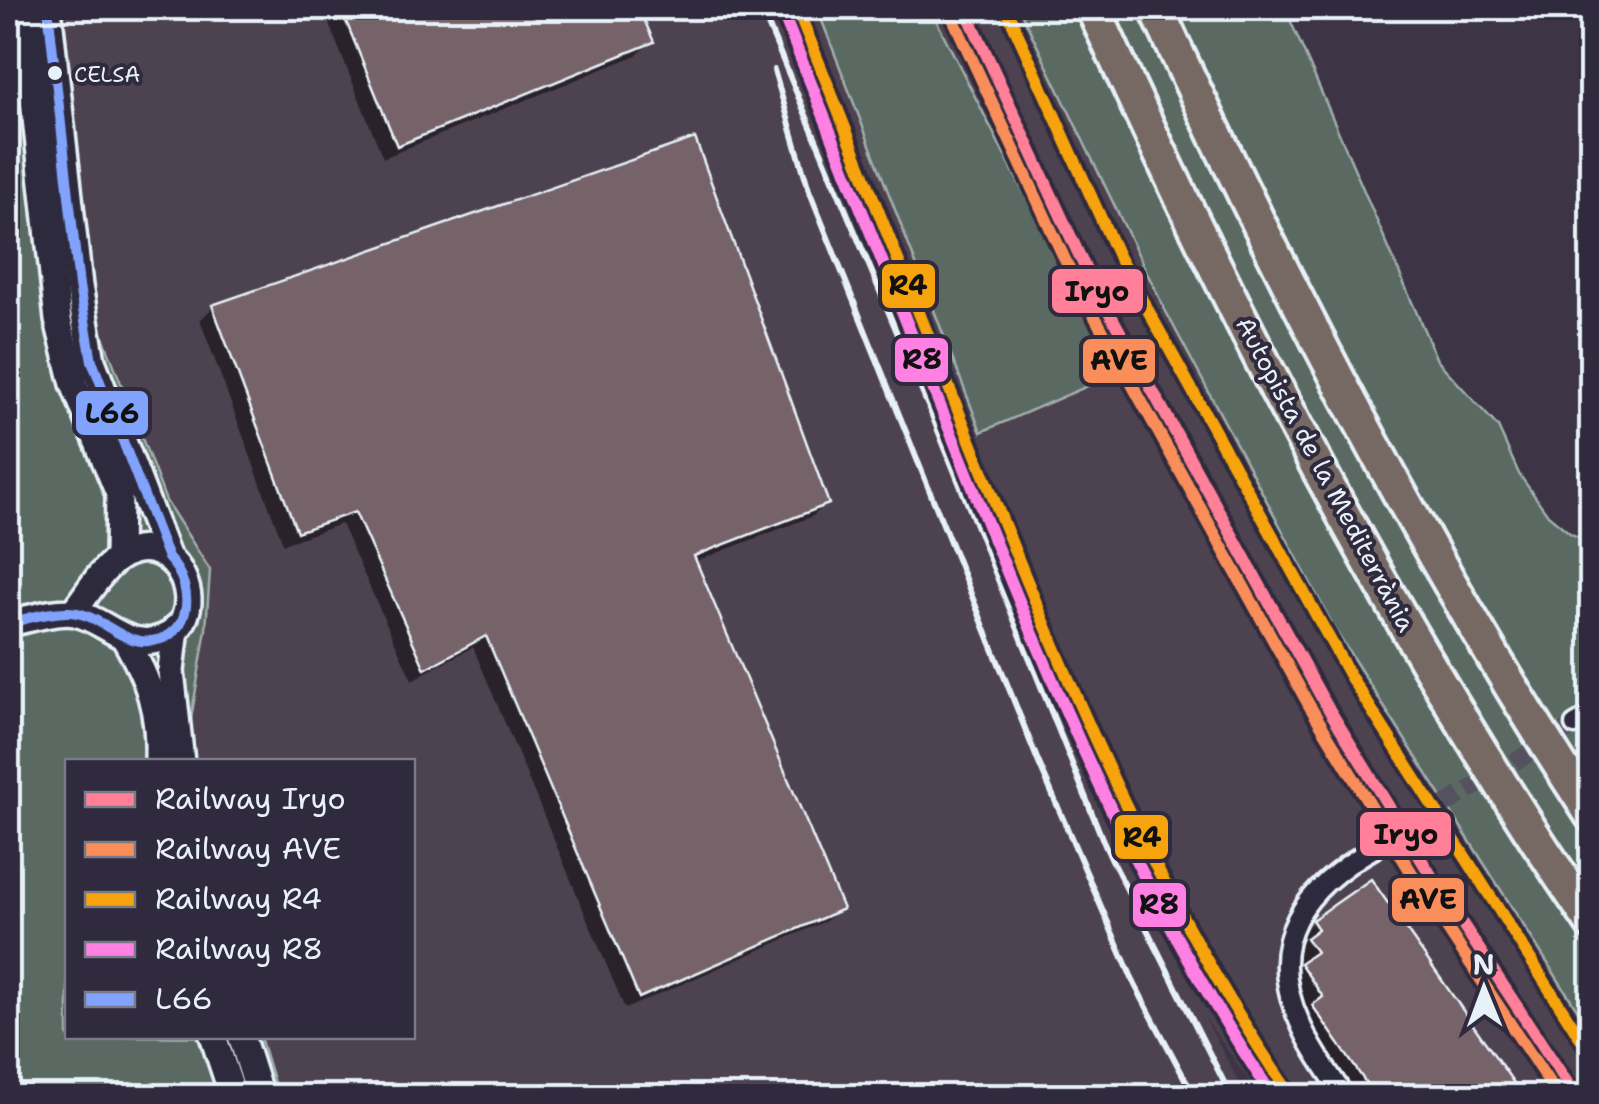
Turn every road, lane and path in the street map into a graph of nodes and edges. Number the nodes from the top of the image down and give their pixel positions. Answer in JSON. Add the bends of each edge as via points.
{"nodes":[{"id":1,"x":24,"y":8,"type":"edge"},
{"id":2,"x":48,"y":8,"type":"edge"},
{"id":3,"x":1094,"y":8,"type":"edge"},
{"id":4,"x":1156,"y":8,"type":"edge"},
{"id":5,"x":168,"y":558,"type":"junction"},
{"id":6,"x":110,"y":568,"type":"junction"},
{"id":7,"x":73,"y":612,"type":"junction"},
{"id":8,"x":8,"y":623,"type":"edge"},
{"id":9,"x":176,"y":628,"type":"junction"},
{"id":10,"x":117,"y":632,"type":"junction"},
{"id":11,"x":1592,"y":715,"type":"edge"},
{"id":12,"x":1575,"y":726,"type":"tunnel mouth"},
{"id":13,"x":158,"y":759,"type":"edge"},
{"id":14,"x":181,"y":759,"type":"edge"},
{"id":15,"x":1592,"y":815,"type":"edge"},
{"id":16,"x":1376,"y":847,"type":"tunnel mouth"},
{"id":17,"x":1592,"y":923,"type":"edge"},
{"id":18,"x":213,"y":1039,"type":"edge"},
{"id":19,"x":242,"y":1039,"type":"edge"},
{"id":20,"x":233,"y":1096,"type":"edge"},
{"id":21,"x":260,"y":1096,"type":"edge"},
{"id":22,"x":1344,"y":1096,"type":"edge"}],
"edges":[{"from":1,"to":6,"type":"street","via":[[58,320],[74,384],[118,494]]},
{"from":2,"to":5,"type":"street","via":[[92,360]]},
{"from":3,"to":17,"type":"highway","name":"Autopista de la Mediterrània","via":[[1326,482],[1456,709]]},
{"from":4,"to":15,"type":"highway","via":[[1328,360],[1513,690]]},
{"from":5,"to":6,"type":"street","via":[[148,551]]},
{"from":5,"to":9,"type":"street","via":[[189,591]]},
{"from":6,"to":7,"type":"street"},
{"from":6,"to":10,"type":"street","via":[[98,604]]},
{"from":7,"to":8,"type":"street"},
{"from":7,"to":10,"type":"street"},
{"from":9,"to":10,"type":"street","via":[[152,641]]},
{"from":9,"to":14,"type":"street","via":[[171,671]]},
{"from":10,"to":13,"type":"street","via":[[146,676],[156,710]]},
{"from":11,"to":12,"type":"street"},
{"from":16,"to":22,"type":"street","via":[[1309,896],[1286,962],[1300,1026]]},
{"from":18,"to":20,"type":"street"},
{"from":19,"to":21,"type":"street"}]}
